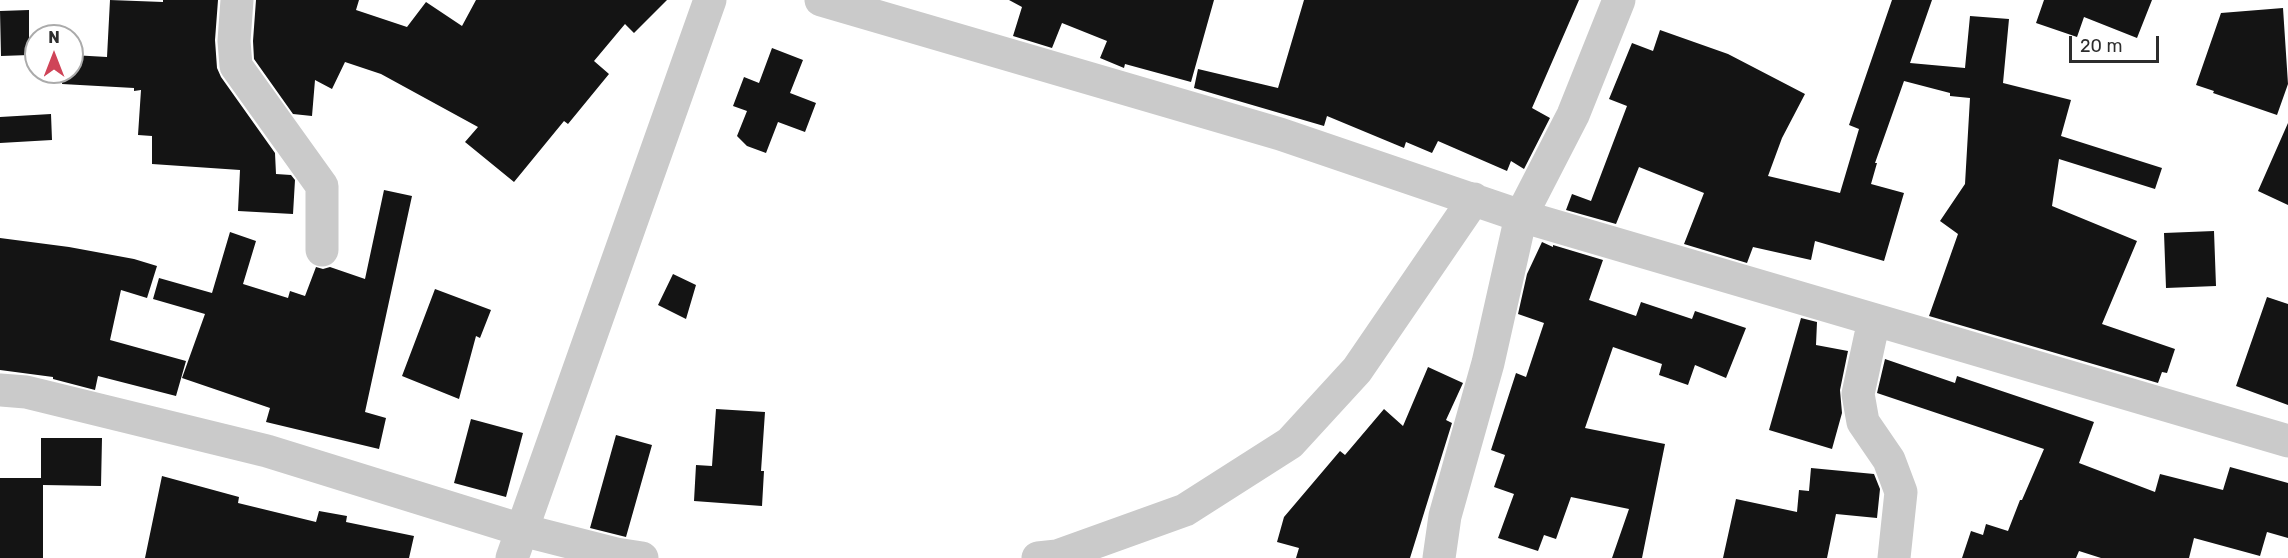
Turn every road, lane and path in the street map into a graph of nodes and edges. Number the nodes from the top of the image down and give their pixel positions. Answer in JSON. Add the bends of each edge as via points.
{"nodes":[{"id":1,"x":237,"y":0,"type":"edge"},
{"id":2,"x":710,"y":0,"type":"edge"},
{"id":3,"x":821,"y":0,"type":"edge"},
{"id":4,"x":1619,"y":0,"type":"edge"},
{"id":5,"x":1474,"y":199,"type":"junction"},
{"id":6,"x":1521,"y":216,"type":"junction"},
{"id":7,"x":322,"y":250,"type":"dead end"},
{"id":8,"x":1874,"y":320,"type":"junction"},
{"id":9,"x":0,"y":390,"type":"edge"},
{"id":10,"x":2288,"y":441,"type":"edge"},
{"id":11,"x":517,"y":544,"type":"edge"},
{"id":12,"x":1051,"y":557,"type":"edge"},
{"id":13,"x":642,"y":558,"type":"edge"},
{"id":14,"x":1439,"y":558,"type":"edge"},
{"id":15,"x":1894,"y":558,"type":"edge"}],
"edges":[{"from":1,"to":7,"type":"street","via":[[236,66],[322,186]]},
{"from":2,"to":11,"type":"street"},
{"from":3,"to":5,"type":"street","via":[[1280,134]]},
{"from":4,"to":6,"type":"street","via":[[1573,116]]},
{"from":5,"to":6,"type":"street"},
{"from":5,"to":12,"type":"street","via":[[1357,370],[1290,443],[1185,510]]},
{"from":6,"to":8,"type":"street"},
{"from":6,"to":14,"type":"street","via":[[1488,363],[1445,516]]},
{"from":8,"to":10,"type":"street"},
{"from":8,"to":15,"type":"street","via":[[1858,394],[1863,422],[1889,460],[1901,492]]},
{"from":9,"to":11,"type":"street","via":[[26,392],[267,451]]},
{"from":11,"to":13,"type":"street"}]}
